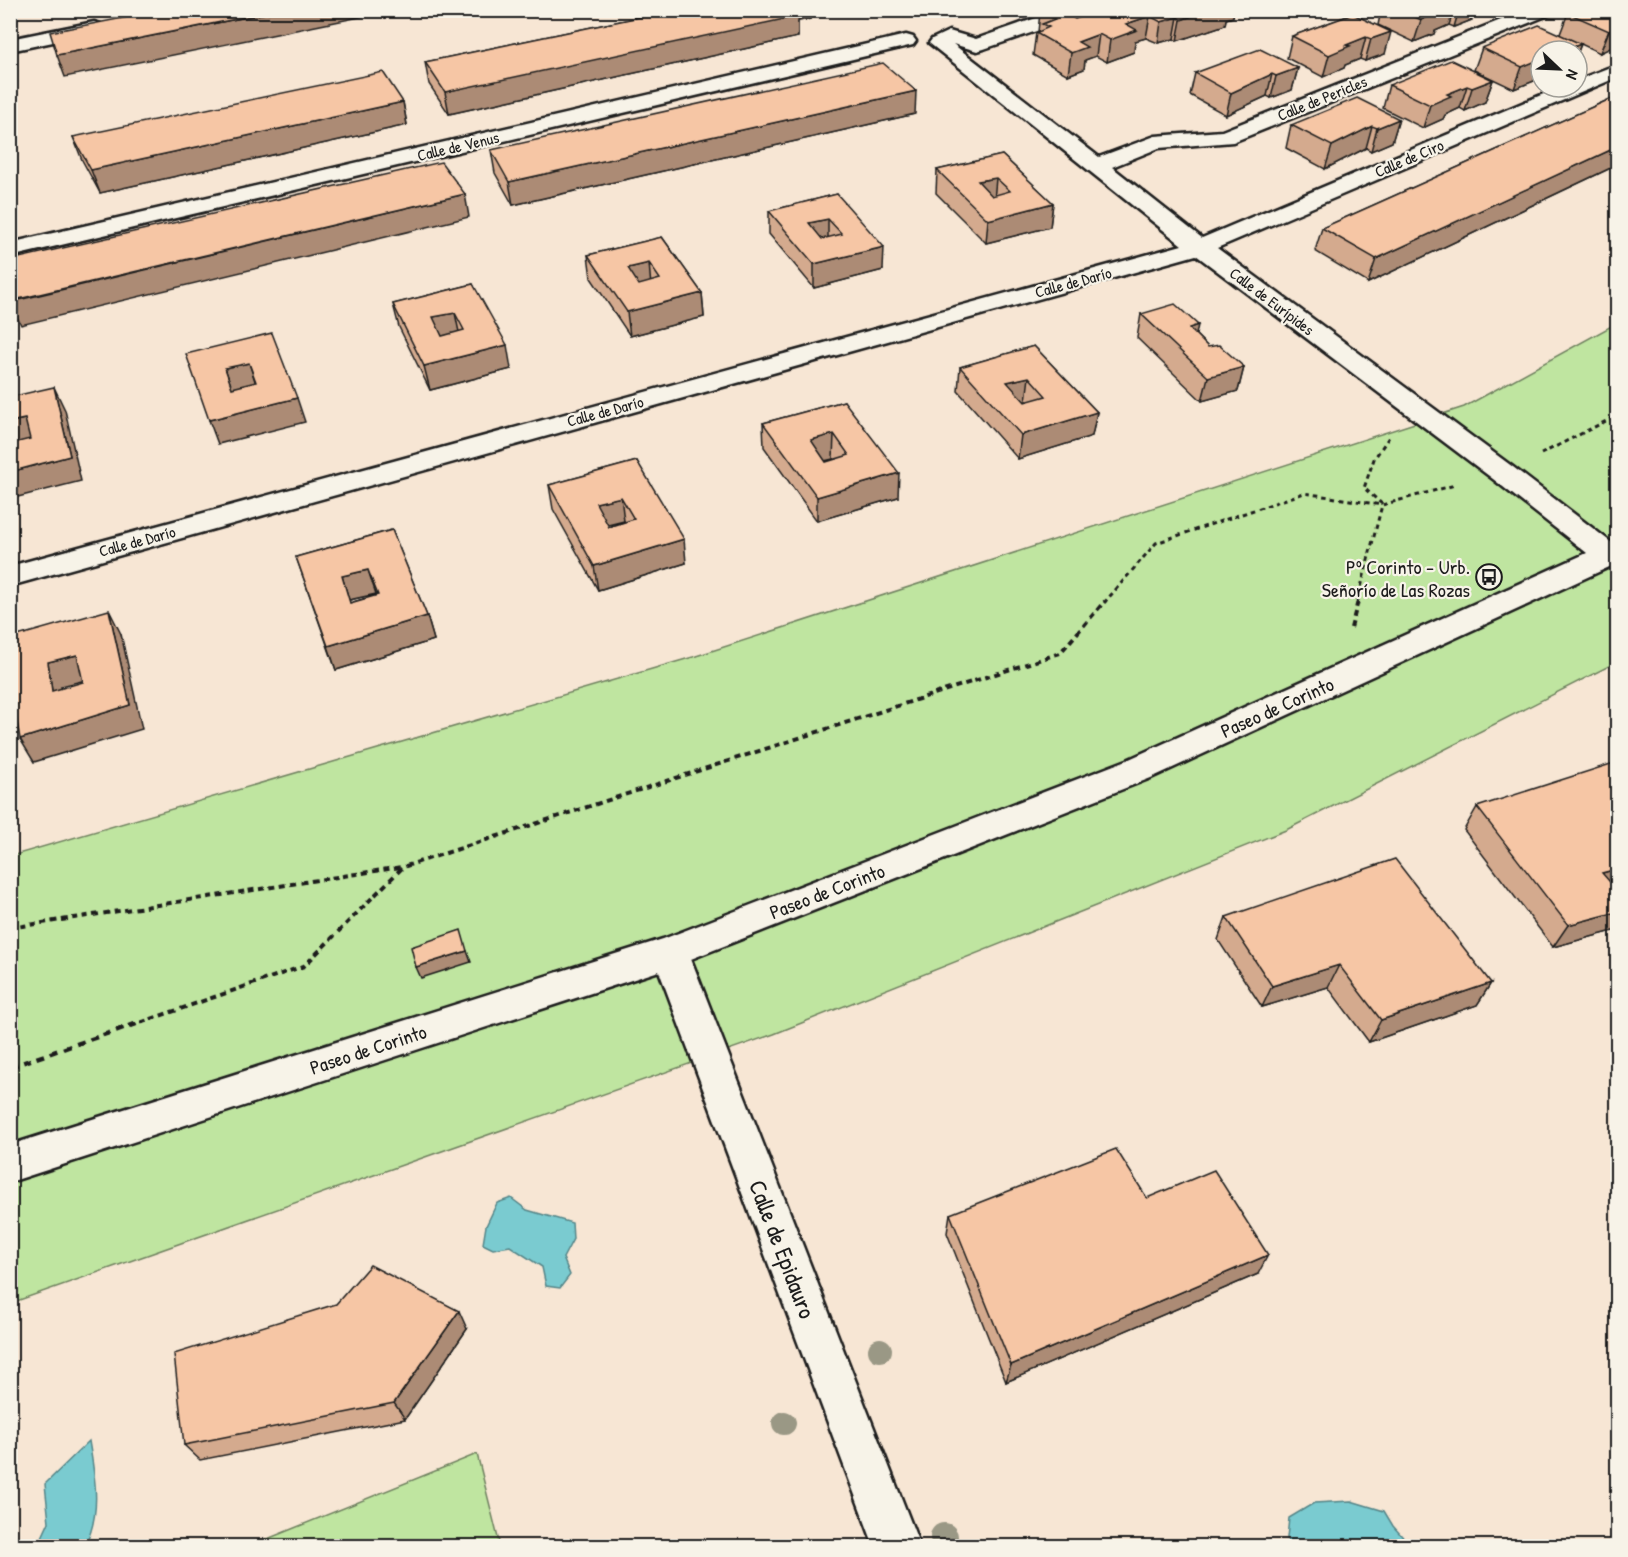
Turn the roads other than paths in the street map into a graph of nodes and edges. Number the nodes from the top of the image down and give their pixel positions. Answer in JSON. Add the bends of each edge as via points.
{"nodes":[{"id":1,"x":1079,"y":10,"type":"edge"},
{"id":2,"x":1544,"y":10,"type":"edge"},
{"id":3,"x":116,"y":24,"type":"edge"},
{"id":4,"x":941,"y":35,"type":"junction"},
{"id":5,"x":10,"y":45,"type":"edge"},
{"id":6,"x":1617,"y":70,"type":"edge"},
{"id":7,"x":1096,"y":166,"type":"junction"},
{"id":8,"x":1200,"y":247,"type":"junction"},
{"id":9,"x":10,"y":250,"type":"edge"},
{"id":10,"x":1613,"y":553,"type":"edge"},
{"id":11,"x":10,"y":576,"type":"edge"},
{"id":12,"x":670,"y":952,"type":"junction"},
{"id":13,"x":10,"y":1164,"type":"edge"},
{"id":14,"x":897,"y":1546,"type":"edge"}],
"edges":[{"from":1,"to":4,"type":"street","name":"Calle de Venus","via":[[977,45]]},
{"from":2,"to":7,"type":"street","name":"Calle de Pericles","via":[[1225,137],[1155,142]]},
{"from":3,"to":5,"type":"street"},
{"from":4,"to":7,"type":"street","name":"Calle de Eurípides"},
{"from":4,"to":9,"type":"street","name":"Calle de Venus","via":[[922,45],[910,32]]},
{"from":6,"to":8,"type":"street","name":"Calle de Ciro"},
{"from":7,"to":8,"type":"street","name":"Calle de Eurípides"},
{"from":8,"to":10,"type":"street","name":"Calle de Eurípides"},
{"from":8,"to":11,"type":"street","name":"Calle de Darío"},
{"from":10,"to":12,"type":"street","name":"Paseo de Corinto","via":[[1139,770]]},
{"from":12,"to":13,"type":"street","name":"Paseo de Corinto"},
{"from":12,"to":14,"type":"street","name":"Calle de Epidauro"}]}
